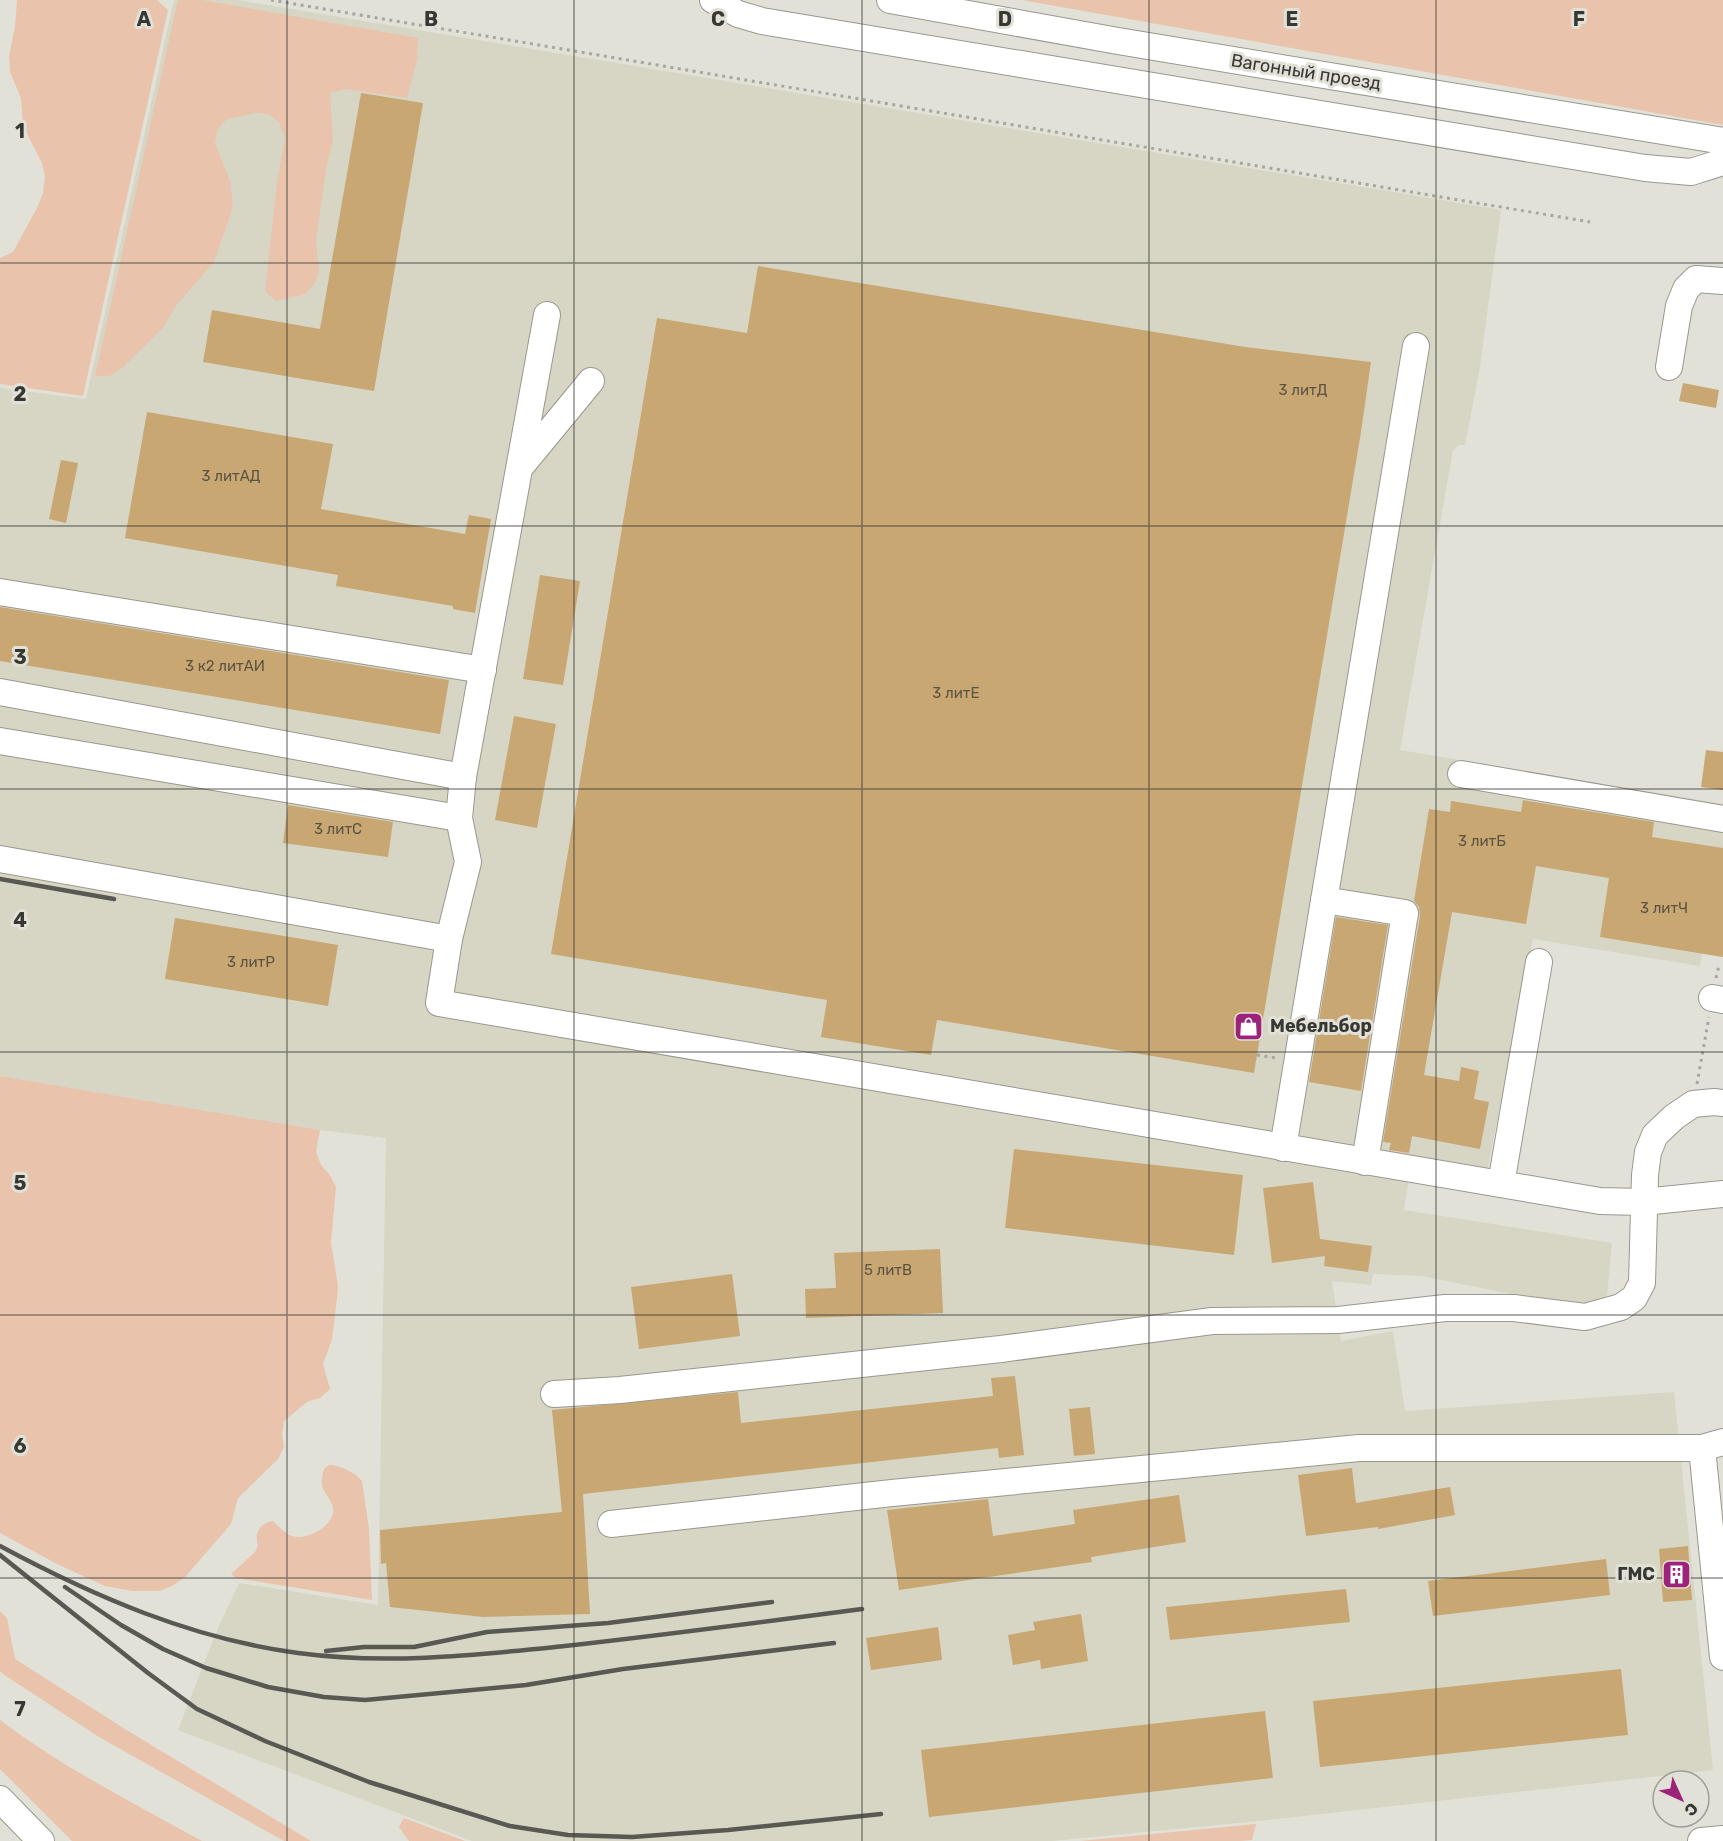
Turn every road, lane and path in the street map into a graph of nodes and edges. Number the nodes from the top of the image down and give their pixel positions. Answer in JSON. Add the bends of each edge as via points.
{"nodes":[{"id":1,"x":271,"y":0,"type":"edge"},
{"id":2,"x":713,"y":0,"type":"edge"},
{"id":3,"x":890,"y":0,"type":"edge"},
{"id":4,"x":1723,"y":141,"type":"edge"},
{"id":5,"x":1723,"y":162,"type":"edge"},
{"id":6,"x":1590,"y":222,"type":"dead end"},
{"id":7,"x":1723,"y":281,"type":"edge"},
{"id":8,"x":547,"y":315,"type":"dead end"},
{"id":9,"x":1416,"y":346,"type":"dead end"},
{"id":10,"x":1669,"y":367,"type":"dead end"},
{"id":11,"x":591,"y":381,"type":"dead end"},
{"id":12,"x":519,"y":468,"type":"junction"},
{"id":13,"x":0,"y":592,"type":"edge"},
{"id":14,"x":483,"y":670,"type":"junction"},
{"id":15,"x":0,"y":692,"type":"edge"},
{"id":16,"x":0,"y":741,"type":"edge"},
{"id":17,"x":1461,"y":774,"type":"dead end"},
{"id":18,"x":463,"y":777,"type":"junction"},
{"id":19,"x":459,"y":818,"type":"junction"},
{"id":20,"x":1723,"y":819,"type":"edge"},
{"id":21,"x":0,"y":859,"type":"edge"},
{"id":22,"x":1324,"y":900,"type":"junction"},
{"id":23,"x":449,"y":939,"type":"junction"},
{"id":24,"x":1539,"y":962,"type":"dead end"},
{"id":25,"x":1719,"y":965,"type":"dead end"},
{"id":26,"x":1718,"y":999,"type":"edge"},
{"id":27,"x":1723,"y":1103,"type":"edge"},
{"id":28,"x":1693,"y":1104,"type":"junction"},
{"id":29,"x":1283,"y":1148,"type":"junction"},
{"id":30,"x":1365,"y":1162,"type":"junction"},
{"id":31,"x":1501,"y":1184,"type":"junction"},
{"id":32,"x":1723,"y":1194,"type":"edge"},
{"id":33,"x":1643,"y":1202,"type":"junction"},
{"id":34,"x":554,"y":1394,"type":"dead end"},
{"id":35,"x":1712,"y":1445,"type":"edge"},
{"id":36,"x":611,"y":1524,"type":"dead end"},
{"id":37,"x":1718,"y":1646,"type":"edge"},
{"id":38,"x":0,"y":1799,"type":"edge"},
{"id":39,"x":1723,"y":1839,"type":"edge"},
{"id":40,"x":41,"y":1841,"type":"edge"},
{"id":41,"x":1701,"y":1841,"type":"edge"}],
"edges":[{"from":1,"to":6,"type":"path"},
{"from":2,"to":5,"type":"street","via":[[738,14],[762,21],[1645,168],[1691,172]]},
{"from":3,"to":4,"type":"street","name":"Вагонный проезд"},
{"from":7,"to":10,"type":"street","via":[[1696,279],[1686,289],[1679,306]]},
{"from":8,"to":12,"type":"street"},
{"from":9,"to":22,"type":"street"},
{"from":11,"to":12,"type":"street"},
{"from":12,"to":14,"type":"street"},
{"from":13,"to":14,"type":"street"},
{"from":14,"to":18,"type":"street"},
{"from":15,"to":18,"type":"street"},
{"from":16,"to":19,"type":"street"},
{"from":17,"to":20,"type":"street"},
{"from":18,"to":19,"type":"street"},
{"from":19,"to":23,"type":"street","via":[[468,862]]},
{"from":21,"to":23,"type":"street"},
{"from":22,"to":29,"type":"street"},
{"from":22,"to":30,"type":"street","via":[[1405,913]]},
{"from":23,"to":29,"type":"street","via":[[438,1003]]},
{"from":24,"to":31,"type":"street"},
{"from":25,"to":26,"type":"path"},
{"from":26,"to":28,"type":"path"},
{"from":27,"to":28,"type":"street"},
{"from":28,"to":33,"type":"street","via":[[1655,1136],[1648,1152]]},
{"from":29,"to":30,"type":"street"},
{"from":30,"to":31,"type":"street"},
{"from":31,"to":33,"type":"street","via":[[1600,1201]]},
{"from":32,"to":33,"type":"street"},
{"from":33,"to":34,"type":"street","via":[[1642,1283],[1634,1298],[1621,1307],[1585,1317],[1514,1308],[1445,1308],[1338,1320],[1212,1321],[989,1350]]},
{"from":35,"to":36,"type":"street","via":[[1359,1448]]},
{"from":35,"to":37,"type":"street"},
{"from":38,"to":40,"type":"street"},
{"from":39,"to":41,"type":"street"}]}
